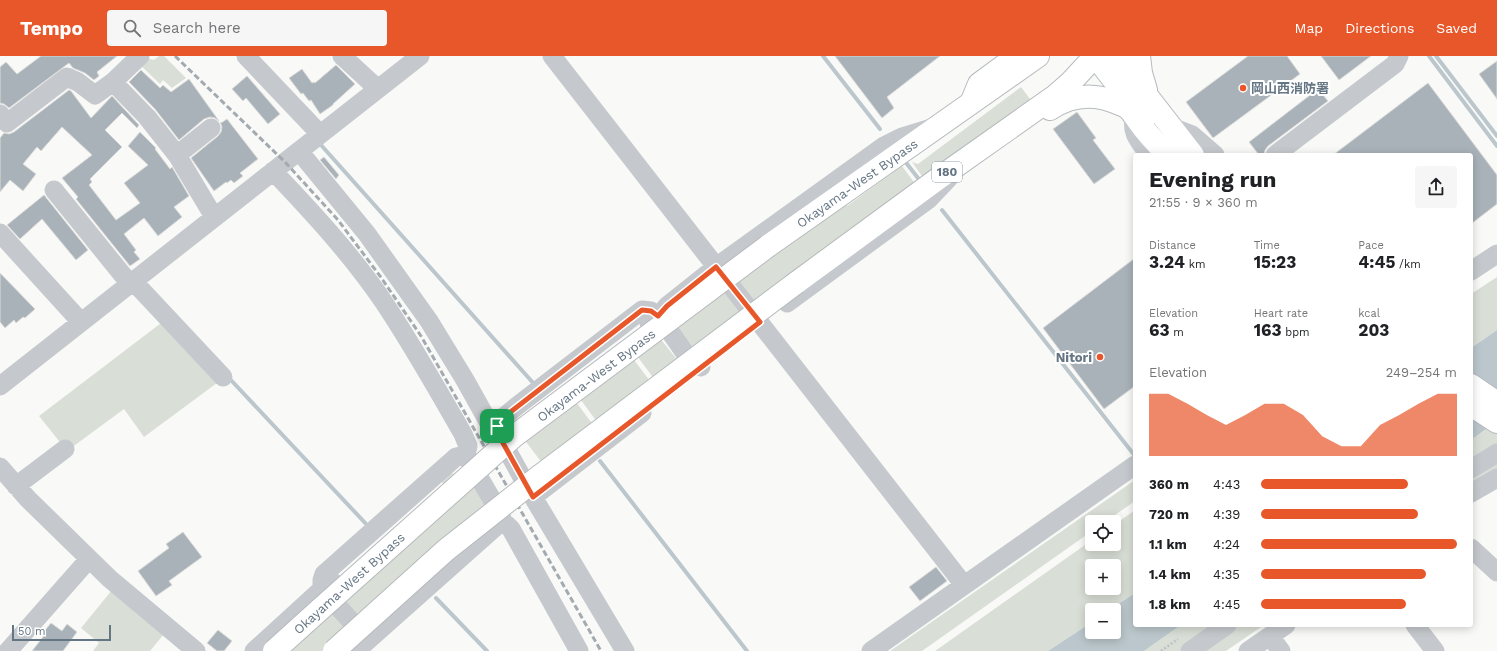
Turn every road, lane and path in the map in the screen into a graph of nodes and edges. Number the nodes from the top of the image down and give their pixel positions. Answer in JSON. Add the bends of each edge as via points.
{"nodes":[{"id":1,"x":140,"y":56,"type":"edge"},
{"id":2,"x":246,"y":56,"type":"edge"},
{"id":3,"x":342,"y":56,"type":"edge"},
{"id":4,"x":420,"y":56,"type":"edge"},
{"id":5,"x":552,"y":56,"type":"edge"},
{"id":6,"x":1017,"y":56,"type":"edge"},
{"id":7,"x":1038,"y":56,"type":"edge"},
{"id":8,"x":1095,"y":56,"type":"edge"},
{"id":9,"x":1116,"y":56,"type":"edge"},
{"id":10,"x":1139,"y":56,"type":"edge"},
{"id":11,"x":1399,"y":56,"type":"edge"},
{"id":12,"x":114,"y":82,"type":"junction"},
{"id":13,"x":378,"y":89,"type":"junction"},
{"id":14,"x":972,"y":101,"type":"junction"},
{"id":15,"x":1154,"y":105,"type":"junction"},
{"id":16,"x":1131,"y":112,"type":"junction"},
{"id":17,"x":0,"y":114,"type":"edge"},
{"id":18,"x":940,"y":125,"type":"junction"},
{"id":19,"x":1171,"y":127,"type":"junction"},
{"id":20,"x":211,"y":128,"type":"dead end"},
{"id":21,"x":320,"y":134,"type":"junction"},
{"id":22,"x":996,"y":138,"type":"junction"},
{"id":23,"x":299,"y":151,"type":"junction"},
{"id":24,"x":1148,"y":153,"type":"edge"},
{"id":25,"x":1167,"y":153,"type":"edge"},
{"id":26,"x":1168,"y":153,"type":"edge"},
{"id":27,"x":1191,"y":153,"type":"edge"},
{"id":28,"x":1213,"y":153,"type":"edge"},
{"id":29,"x":1277,"y":153,"type":"edge"},
{"id":30,"x":177,"y":155,"type":"junction"},
{"id":31,"x":970,"y":156,"type":"junction"},
{"id":32,"x":273,"y":171,"type":"junction"},
{"id":33,"x":54,"y":190,"type":"dead end"},
{"id":34,"x":214,"y":217,"type":"junction"},
{"id":35,"x":0,"y":233,"type":"edge"},
{"id":36,"x":1497,"y":254,"type":"edge"},
{"id":37,"x":716,"y":267,"type":"junction"},
{"id":38,"x":1473,"y":270,"type":"edge"},
{"id":39,"x":131,"y":282,"type":"junction"},
{"id":40,"x":658,"y":316,"type":"junction"},
{"id":41,"x":81,"y":322,"type":"junction"},
{"id":42,"x":760,"y":322,"type":"junction"},
{"id":43,"x":701,"y":367,"type":"junction"},
{"id":44,"x":224,"y":377,"type":"dead end"},
{"id":45,"x":0,"y":386,"type":"edge"},
{"id":46,"x":1473,"y":386,"type":"edge"},
{"id":47,"x":1497,"y":403,"type":"edge"},
{"id":48,"x":1473,"y":406,"type":"edge"},
{"id":49,"x":533,"y":412,"type":"dead end"},
{"id":50,"x":1497,"y":422,"type":"edge"},
{"id":51,"x":497,"y":426,"type":"junction"},
{"id":52,"x":65,"y":449,"type":"dead end"},
{"id":53,"x":1497,"y":453,"type":"edge"},
{"id":54,"x":466,"y":455,"type":"junction"},
{"id":55,"x":1133,"y":466,"type":"edge"},
{"id":56,"x":0,"y":467,"type":"edge"},
{"id":57,"x":1473,"y":469,"type":"edge"},
{"id":58,"x":1497,"y":478,"type":"edge"},
{"id":59,"x":16,"y":486,"type":"junction"},
{"id":60,"x":444,"y":486,"type":"dead end"},
{"id":61,"x":1473,"y":492,"type":"edge"},
{"id":62,"x":533,"y":497,"type":"junction"},
{"id":63,"x":500,"y":523,"type":"junction"},
{"id":64,"x":1473,"y":550,"type":"edge"},
{"id":65,"x":89,"y":559,"type":"junction"},
{"id":66,"x":1497,"y":572,"type":"edge"},
{"id":67,"x":964,"y":585,"type":"junction"},
{"id":68,"x":322,"y":589,"type":"junction"},
{"id":69,"x":1224,"y":627,"type":"edge"},
{"id":70,"x":1283,"y":627,"type":"edge"},
{"id":71,"x":1417,"y":627,"type":"edge"},
{"id":72,"x":1270,"y":636,"type":"junction"},
{"id":73,"x":358,"y":649,"type":"edge"},
{"id":74,"x":8,"y":651,"type":"edge"},
{"id":75,"x":196,"y":651,"type":"edge"},
{"id":76,"x":254,"y":651,"type":"edge"},
{"id":77,"x":274,"y":651,"type":"edge"},
{"id":78,"x":334,"y":651,"type":"edge"},
{"id":79,"x":579,"y":651,"type":"edge"},
{"id":80,"x":625,"y":651,"type":"edge"},
{"id":81,"x":871,"y":651,"type":"edge"},
{"id":82,"x":1190,"y":651,"type":"edge"},
{"id":83,"x":1248,"y":651,"type":"edge"},
{"id":84,"x":1281,"y":651,"type":"edge"},
{"id":85,"x":1435,"y":651,"type":"edge"}],
"edges":[{"from":1,"to":12,"type":"street"},
{"from":2,"to":21,"type":"street"},
{"from":3,"to":13,"type":"street"},
{"from":4,"to":13,"type":"street"},
{"from":5,"to":37,"type":"street"},
{"from":6,"to":14,"type":"main road","via":[[979,84]]},
{"from":7,"to":14,"type":"main road","name":"Okayama-West Bypass"},
{"from":8,"to":16,"type":"main road","via":[[1103,75]]},
{"from":8,"to":22,"type":"main road","number":"180","via":[[1071,82]]},
{"from":8,"to":26,"type":"main road"},
{"from":9,"to":15,"type":"main road"},
{"from":10,"to":15,"type":"main road","via":[[1143,79]]},
{"from":11,"to":29,"type":"street","via":[[1394,64]]},
{"from":12,"to":17,"type":"street","via":[[95,95],[67,77],[8,123]]},
{"from":12,"to":30,"type":"street"},
{"from":13,"to":21,"type":"street"},
{"from":14,"to":18,"type":"main road","name":"Okayama-West Bypass"},
{"from":15,"to":19,"type":"main road"},
{"from":16,"to":22,"type":"main road","via":[[1101,97],[1076,97],[1057,104],[1022,128]]},
{"from":16,"to":24,"type":"street","via":[[1135,136]]},
{"from":16,"to":25,"type":"main road"},
{"from":18,"to":37,"type":"street","via":[[902,137],[884,146]]},
{"from":18,"to":77,"type":"main road","name":"Okayama-West Bypass","bridge":true,"via":[[768,246],[513,437]]},
{"from":19,"to":27,"type":"main road"},
{"from":19,"to":28,"type":"street","via":[[1192,135]]},
{"from":20,"to":30,"type":"street"},
{"from":21,"to":23,"type":"street"},
{"from":22,"to":31,"type":"main road","number":"180"},
{"from":23,"to":32,"type":"street"},
{"from":23,"to":51,"type":"street","via":[[367,234],[429,322],[489,423]]},
{"from":30,"to":34,"type":"street"},
{"from":31,"to":42,"type":"street","via":[[929,199]]},
{"from":31,"to":78,"type":"main road","number":"180","bridge":true,"via":[[541,475],[446,550]]},
{"from":32,"to":34,"type":"street"},
{"from":32,"to":54,"type":"street","via":[[348,254],[383,301],[420,358],[463,434],[468,446]]},
{"from":33,"to":39,"type":"street"},
{"from":34,"to":39,"type":"street"},
{"from":35,"to":41,"type":"street"},
{"from":36,"to":38,"type":"street"},
{"from":37,"to":40,"type":"street"},
{"from":37,"to":42,"type":"street"},
{"from":39,"to":41,"type":"street"},
{"from":39,"to":44,"type":"street"},
{"from":40,"to":43,"type":"street","via":[[687,356]]},
{"from":40,"to":49,"type":"street"},
{"from":40,"to":51,"type":"street","via":[[651,311],[642,310],[517,406],[500,420]]},
{"from":41,"to":45,"type":"street"},
{"from":42,"to":43,"type":"street"},
{"from":42,"to":67,"type":"street"},
{"from":43,"to":62,"type":"street"},
{"from":46,"to":47,"type":"main road"},
{"from":48,"to":50,"type":"main road"},
{"from":51,"to":62,"type":"street","via":[[502,441]]},
{"from":52,"to":59,"type":"street"},
{"from":53,"to":57,"type":"street"},
{"from":54,"to":63,"type":"street","via":[[501,515]]},
{"from":54,"to":68,"type":"street","via":[[456,457],[324,574]]},
{"from":55,"to":67,"type":"street"},
{"from":56,"to":59,"type":"street"},
{"from":58,"to":61,"type":"street"},
{"from":59,"to":65,"type":"street"},
{"from":60,"to":68,"type":"street","via":[[336,580]]},
{"from":62,"to":80,"type":"street"},
{"from":63,"to":73,"type":"street"},
{"from":63,"to":79,"type":"street","via":[[512,529]]},
{"from":64,"to":66,"type":"street"},
{"from":65,"to":74,"type":"street"},
{"from":65,"to":75,"type":"street","via":[[133,600]]},
{"from":67,"to":81,"type":"street"},
{"from":68,"to":73,"type":"street","via":[[361,632]]},
{"from":68,"to":76,"type":"street"},
{"from":69,"to":82,"type":"street"},
{"from":70,"to":72,"type":"street"},
{"from":71,"to":85,"type":"street"},
{"from":72,"to":83,"type":"street"},
{"from":72,"to":84,"type":"street"}]}
